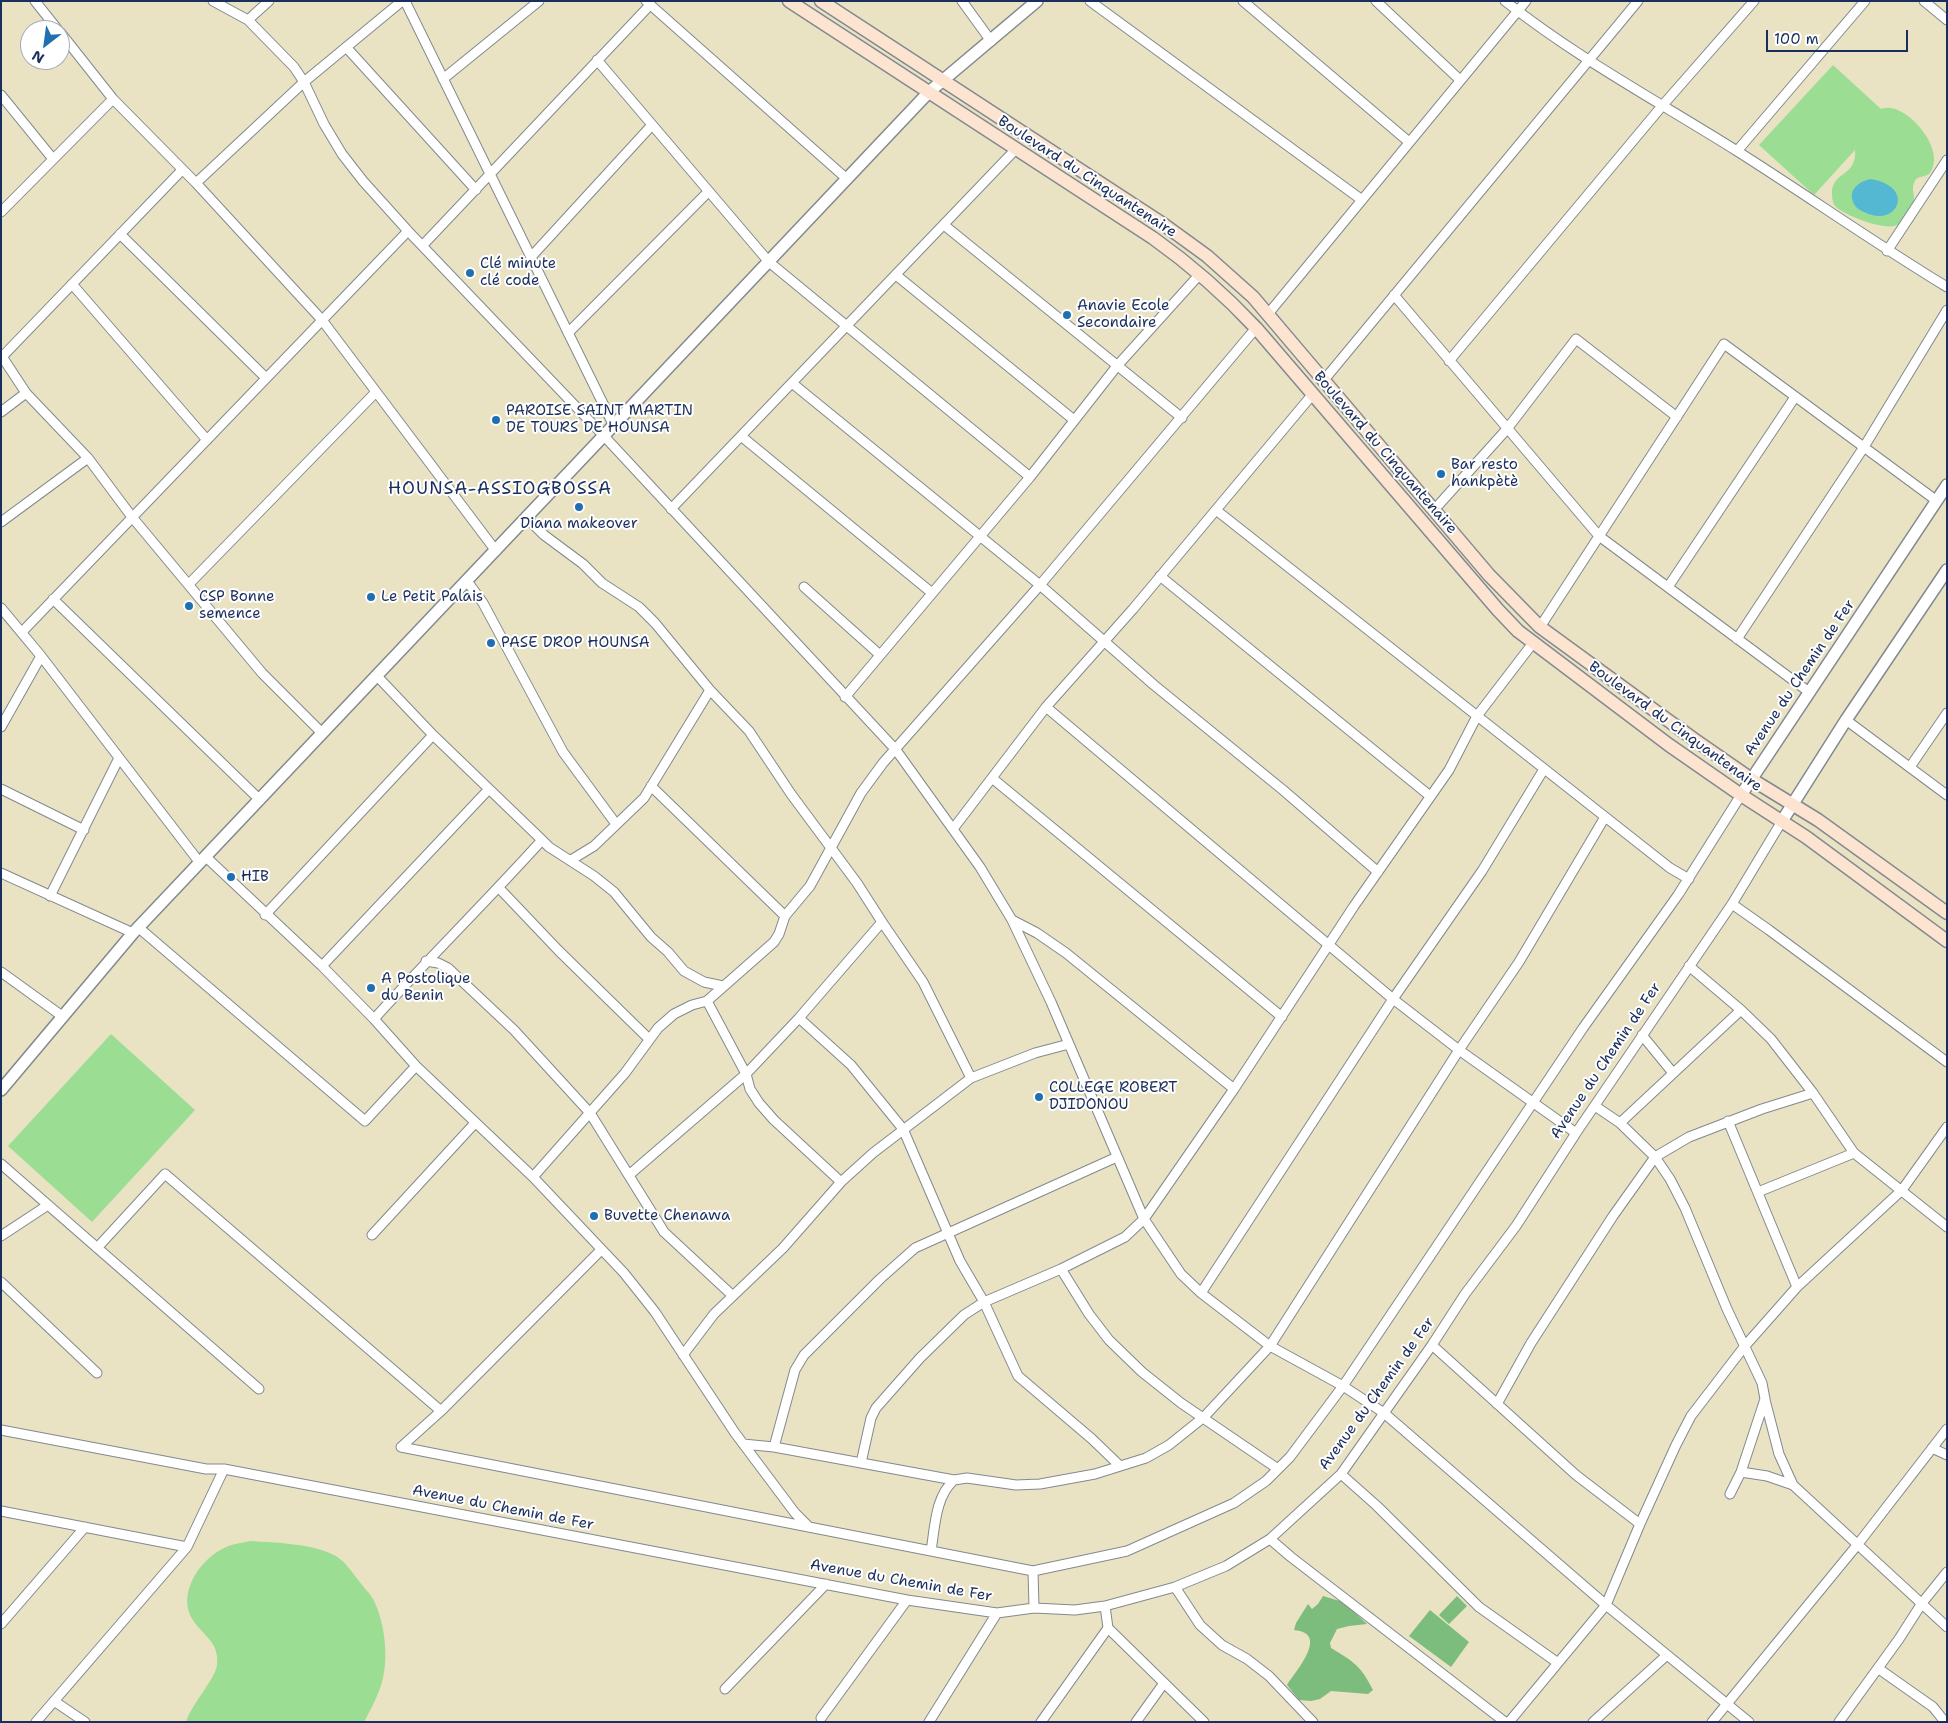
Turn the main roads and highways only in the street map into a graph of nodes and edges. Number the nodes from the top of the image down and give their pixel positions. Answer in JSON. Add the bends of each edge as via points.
{"nodes":[{"id":1,"x":789,"y":1,"type":"edge"},
{"id":2,"x":821,"y":1,"type":"edge"},
{"id":3,"x":1947,"y":913,"type":"edge"},
{"id":4,"x":1947,"y":940,"type":"edge"}],
"edges":[{"from":1,"to":4,"type":"main road","name":"Boulevard du Cinquantenaire","via":[[1153,238],[1200,274],[1256,328],[1498,610],[1533,643],[1669,745],[1782,821]]},
{"from":2,"to":3,"type":"main road","name":"Boulevard du Cinquantenaire","via":[[1188,241],[1268,314],[1489,575],[1540,627],[1751,779],[1793,804]]}]}
